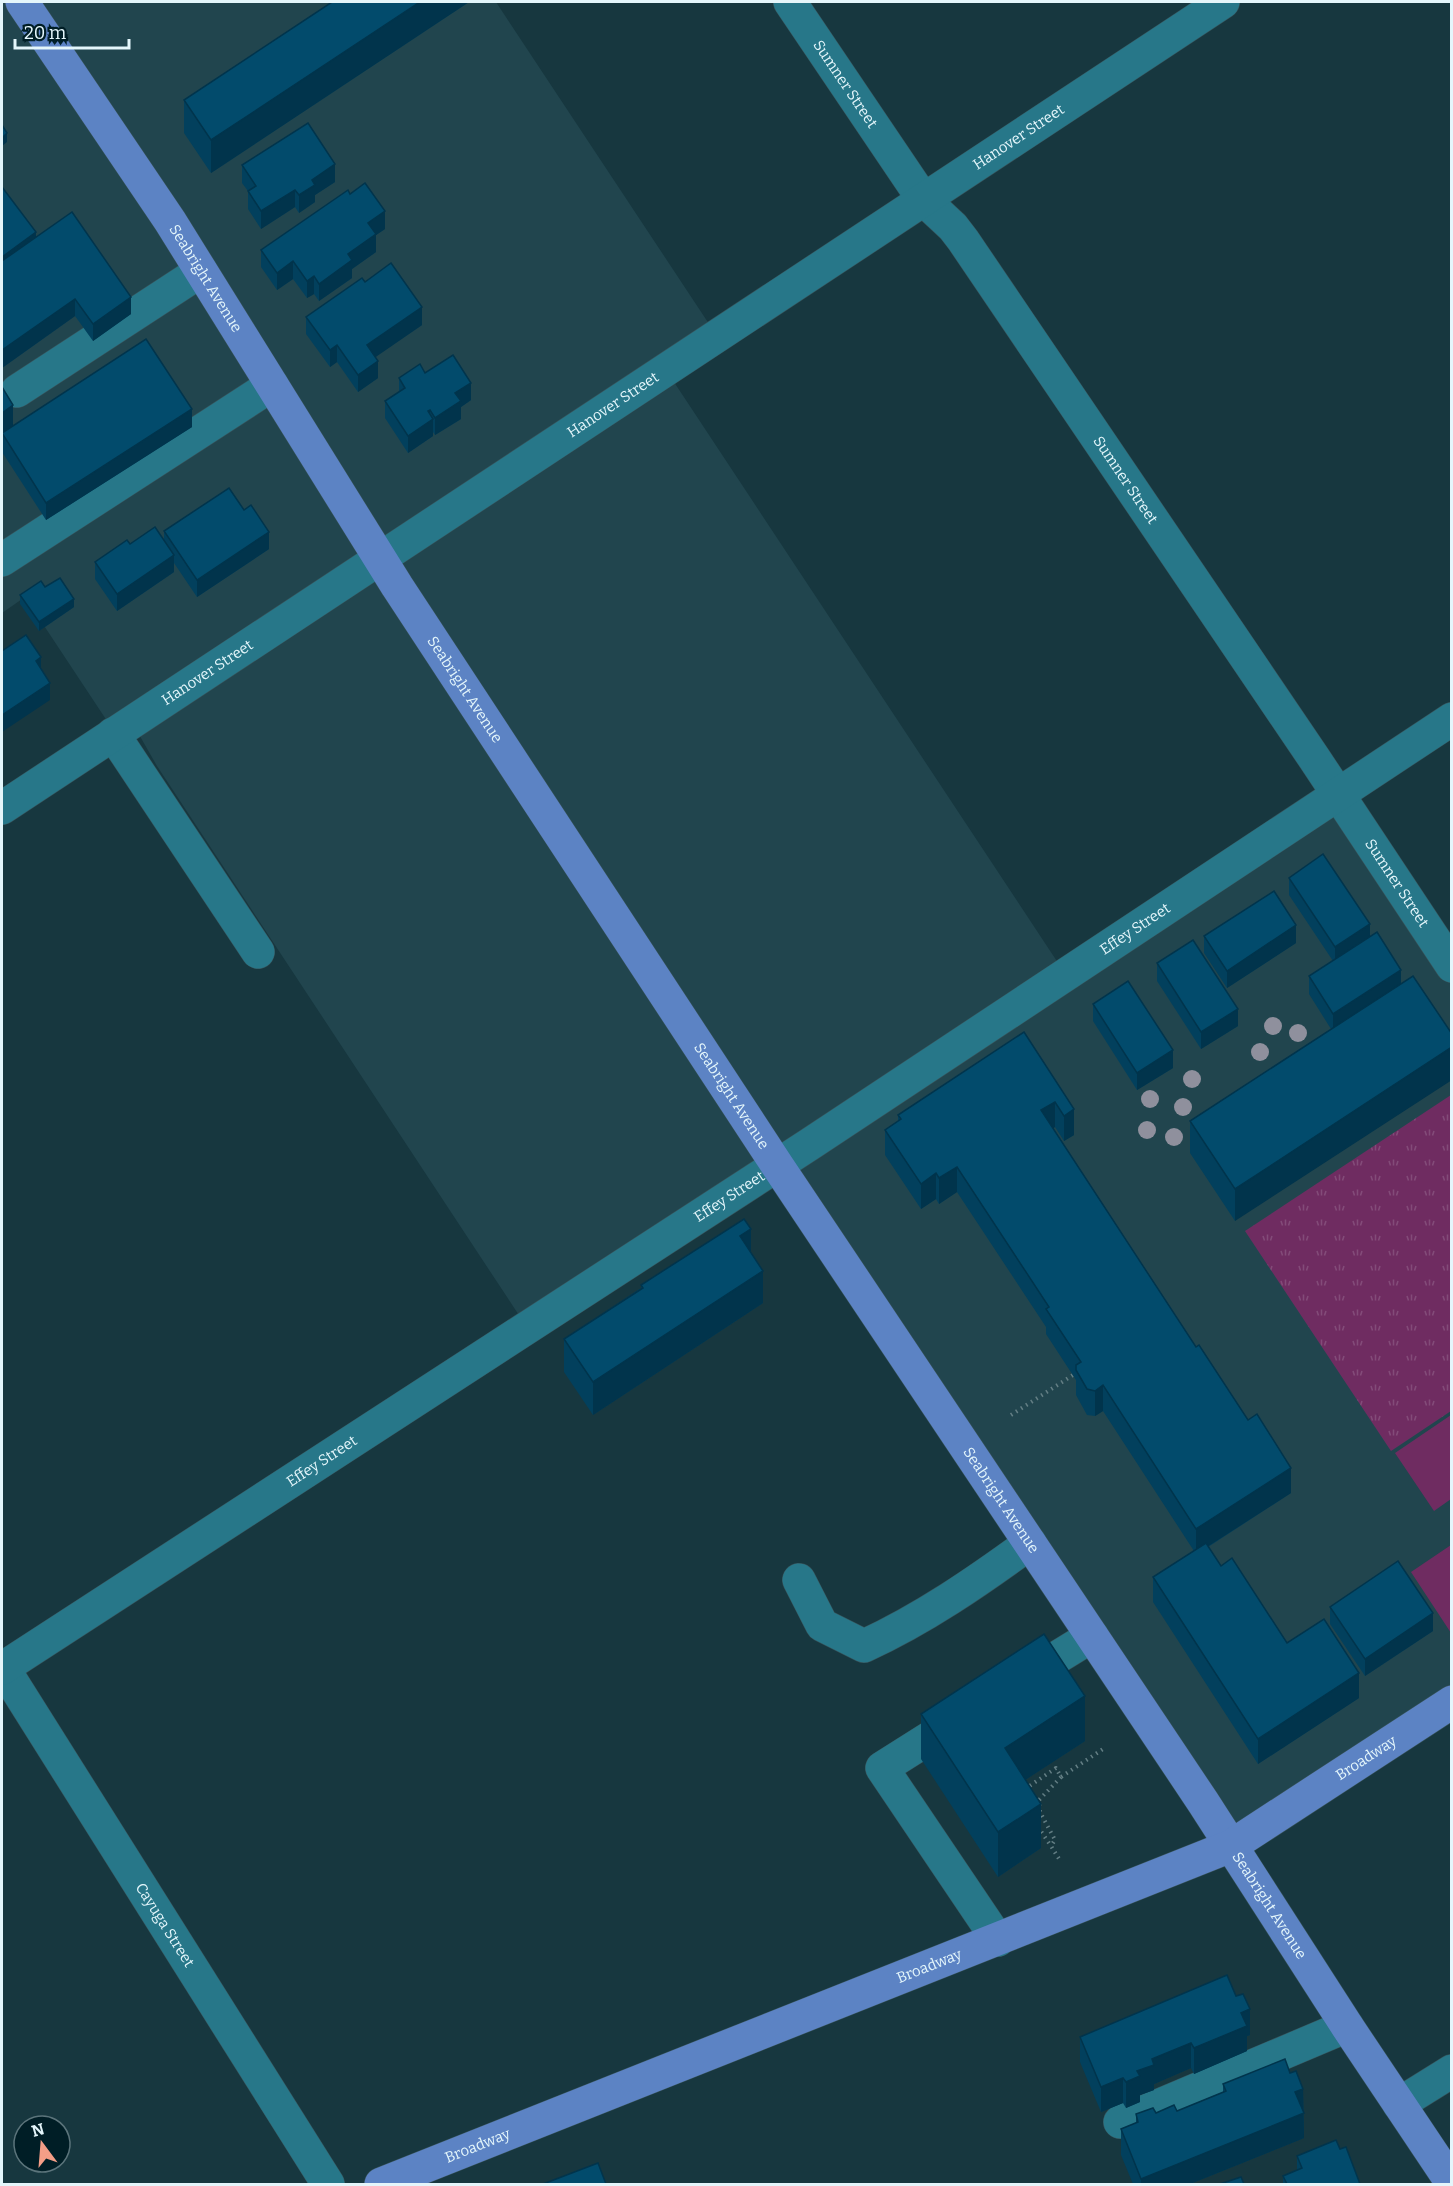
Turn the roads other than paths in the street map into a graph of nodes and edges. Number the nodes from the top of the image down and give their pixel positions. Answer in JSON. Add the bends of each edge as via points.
{"nodes":[{"id":1,"x":22,"y":2,"type":"edge"},
{"id":2,"x":790,"y":2,"type":"edge"},
{"id":3,"x":1223,"y":2,"type":"edge"},
{"id":4,"x":1187,"y":12,"type":"edge"},
{"id":5,"x":923,"y":199,"type":"junction"},
{"id":6,"x":201,"y":271,"type":"junction"},
{"id":7,"x":272,"y":385,"type":"junction"},
{"id":8,"x":17,"y":390,"type":"dead end"},
{"id":9,"x":379,"y":558,"type":"junction"},
{"id":10,"x":2,"y":560,"type":"edge"},
{"id":11,"x":1452,"y":718,"type":"edge"},
{"id":12,"x":113,"y":734,"type":"junction"},
{"id":13,"x":1337,"y":794,"type":"junction"},
{"id":14,"x":2,"y":808,"type":"edge"},
{"id":15,"x":258,"y":952,"type":"dead end"},
{"id":16,"x":1452,"y":966,"type":"edge"},
{"id":17,"x":777,"y":1165,"type":"junction"},
{"id":18,"x":1030,"y":1543,"type":"junction"},
{"id":19,"x":800,"y":1580,"type":"dead end"},
{"id":20,"x":1092,"y":1636,"type":"junction"},
{"id":21,"x":2,"y":1667,"type":"edge"},
{"id":22,"x":1452,"y":1701,"type":"edge"},
{"id":23,"x":1231,"y":1846,"type":"junction"},
{"id":24,"x":998,"y":1940,"type":"junction"},
{"id":25,"x":1347,"y":2026,"type":"junction"},
{"id":26,"x":1452,"y":2071,"type":"edge"},
{"id":27,"x":1400,"y":2104,"type":"junction"},
{"id":28,"x":1120,"y":2122,"type":"dead end"},
{"id":29,"x":1452,"y":2183,"type":"edge"},
{"id":30,"x":328,"y":2184,"type":"edge"},
{"id":31,"x":381,"y":2184,"type":"edge"}],
"edges":[{"from":1,"to":6,"type":"main road","name":"Seabright Avenue"},
{"from":2,"to":5,"type":"street","name":"Sumner Street"},
{"from":3,"to":4,"type":"street","name":"Hanover Street"},
{"from":4,"to":5,"type":"street","name":"Hanover Street"},
{"from":5,"to":9,"type":"street","name":"Hanover Street"},
{"from":5,"to":13,"type":"street","name":"Sumner Street","via":[[963,240]]},
{"from":6,"to":7,"type":"main road","name":"Seabright Avenue"},
{"from":6,"to":8,"type":"street"},
{"from":7,"to":9,"type":"main road","name":"Seabright Avenue"},
{"from":7,"to":10,"type":"street"},
{"from":9,"to":12,"type":"street","name":"Hanover Street"},
{"from":9,"to":17,"type":"main road","name":"Seabright Avenue"},
{"from":11,"to":13,"type":"street","name":"Effey Street"},
{"from":12,"to":14,"type":"street","name":"Hanover Street"},
{"from":12,"to":15,"type":"street"},
{"from":13,"to":16,"type":"street","name":"Sumner Street"},
{"from":13,"to":17,"type":"street","name":"Effey Street"},
{"from":17,"to":18,"type":"main road","name":"Seabright Avenue"},
{"from":17,"to":21,"type":"street","name":"Effey Street"},
{"from":18,"to":19,"type":"street","via":[[988,1574],[864,1646],[822,1625]]},
{"from":18,"to":20,"type":"main road","name":"Seabright Avenue"},
{"from":20,"to":23,"type":"main road","name":"Seabright Avenue"},
{"from":20,"to":24,"type":"street","via":[[882,1768]]},
{"from":21,"to":30,"type":"street","name":"Cayuga Street"},
{"from":22,"to":23,"type":"main road","name":"Broadway"},
{"from":23,"to":24,"type":"main road","name":"Broadway"},
{"from":23,"to":25,"type":"main road","name":"Seabright Avenue"},
{"from":24,"to":31,"type":"main road","name":"Broadway"},
{"from":25,"to":27,"type":"main road","name":"Seabright Avenue"},
{"from":25,"to":28,"type":"street"},
{"from":26,"to":27,"type":"street"},
{"from":27,"to":29,"type":"main road","name":"Seabright Avenue"}]}
